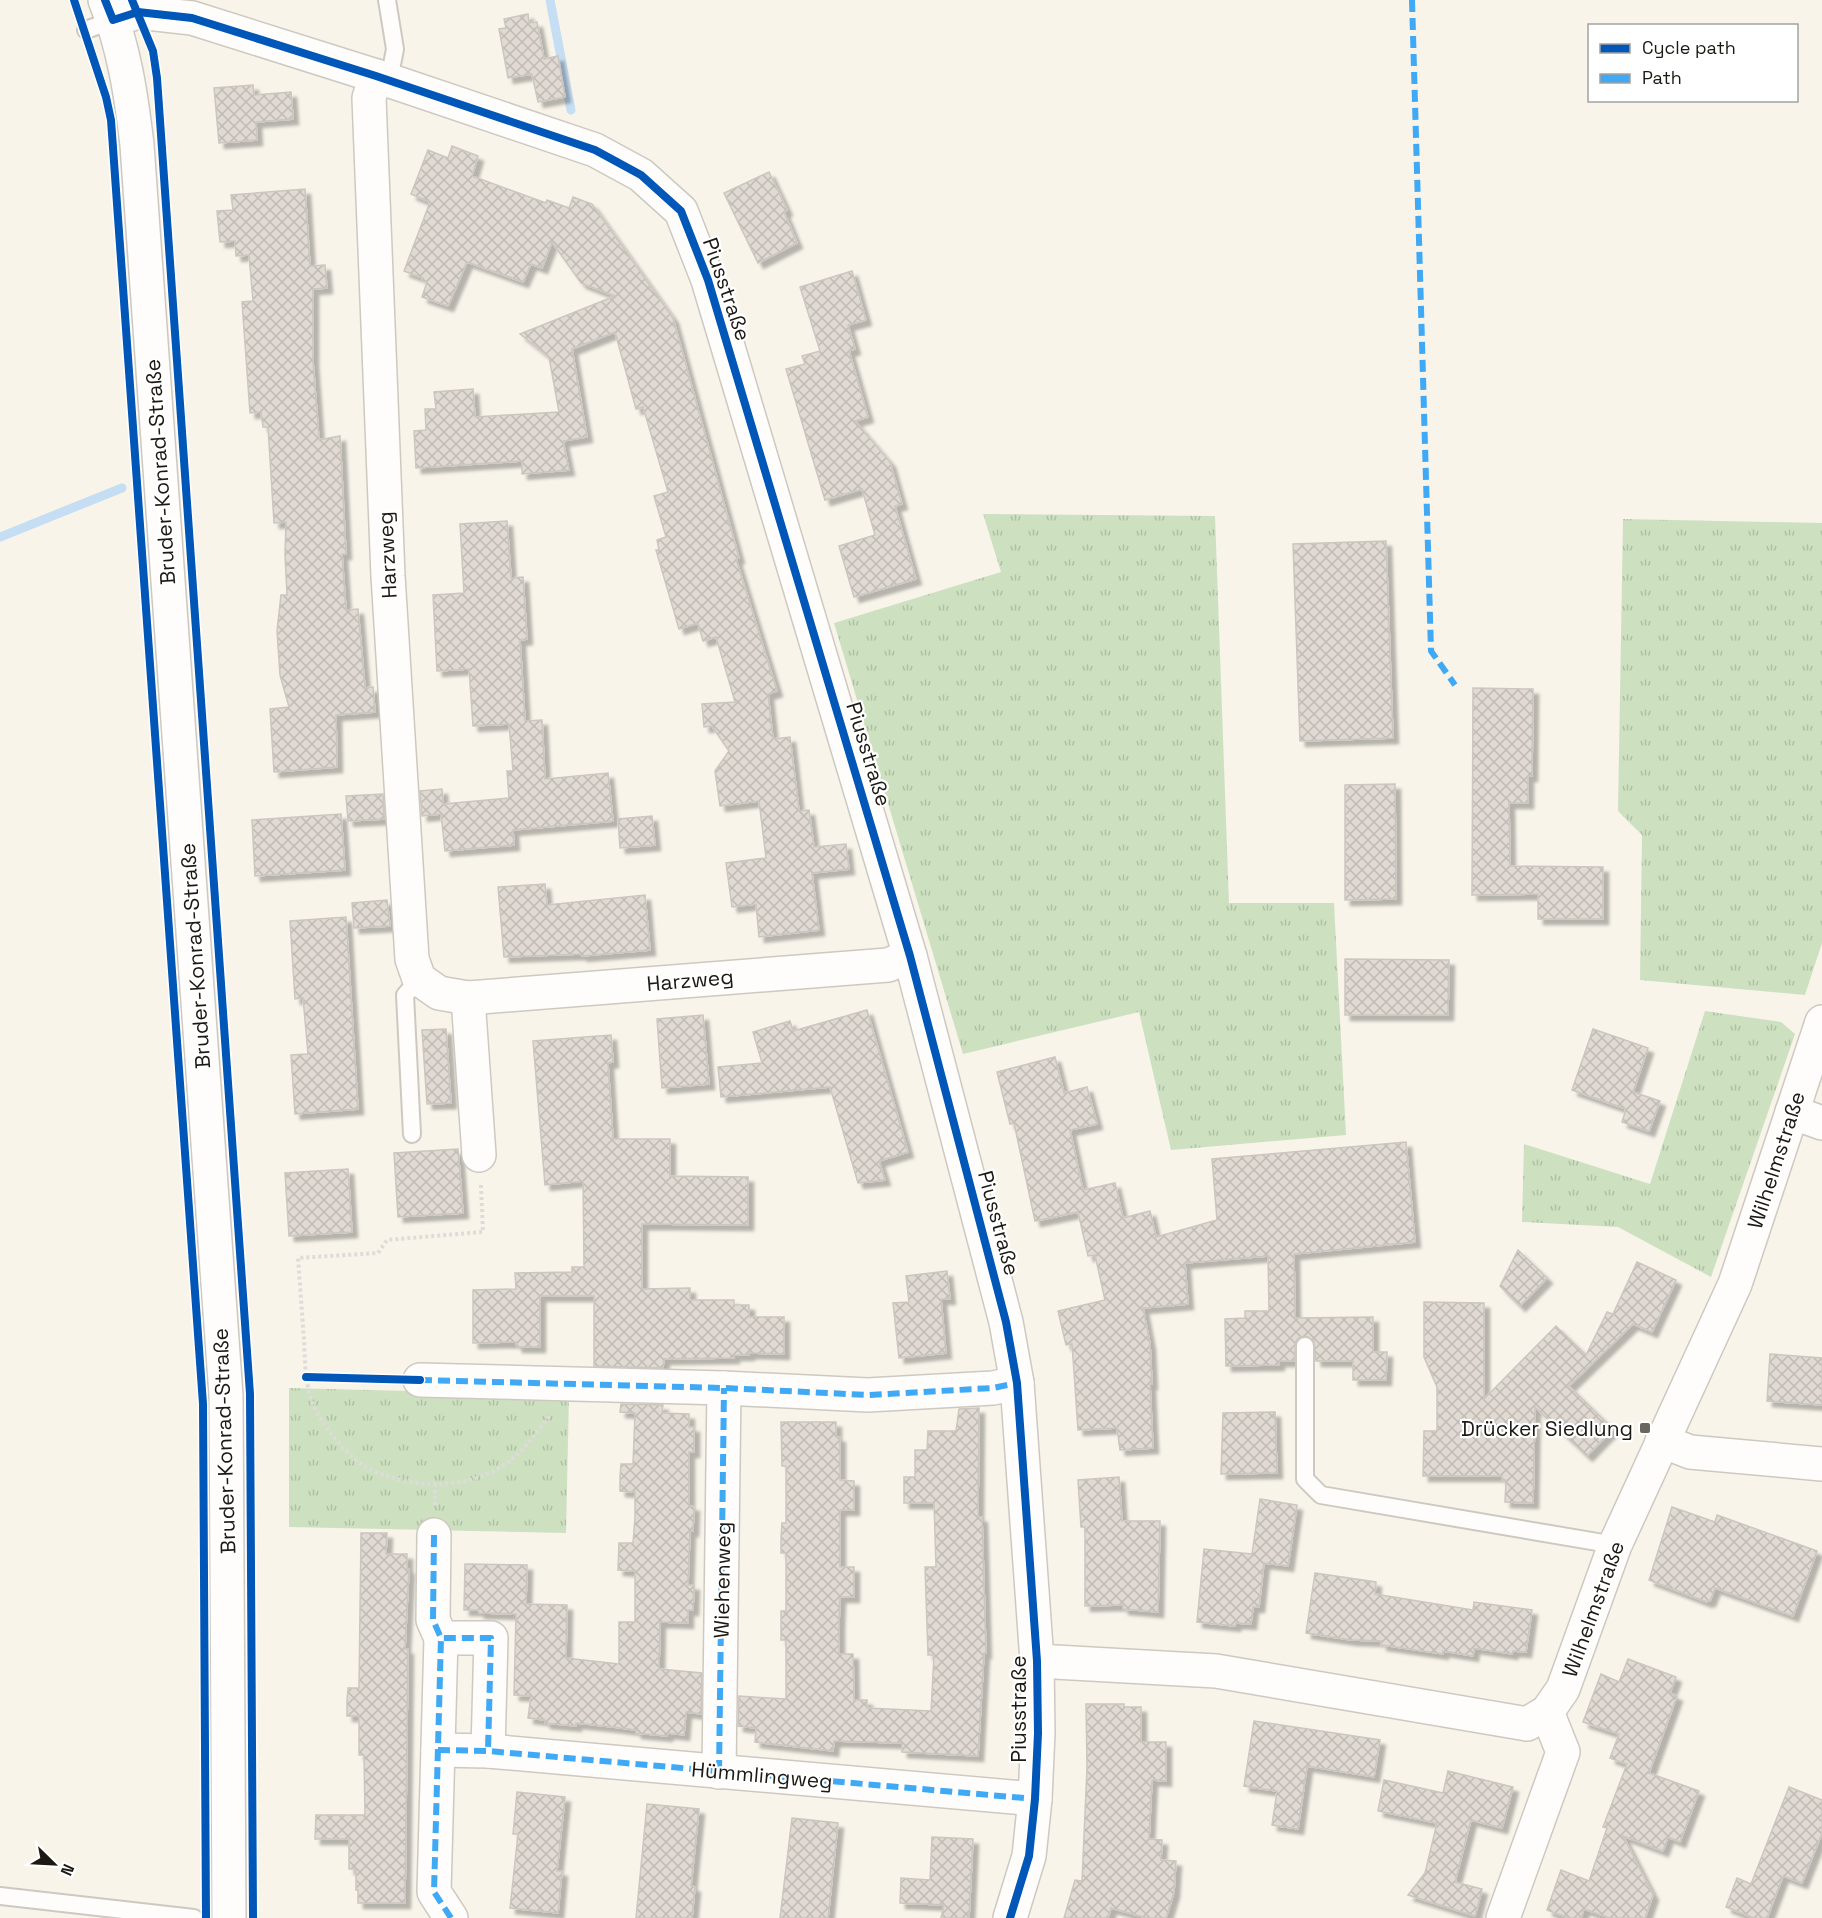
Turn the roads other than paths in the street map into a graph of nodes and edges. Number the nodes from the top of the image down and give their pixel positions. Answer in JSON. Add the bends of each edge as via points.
{"nodes":[{"id":1,"x":387,"y":0,"type":"edge"},
{"id":2,"x":101,"y":17,"type":"edge"},
{"id":3,"x":383,"y":78,"type":"junction"},
{"id":4,"x":910,"y":956,"type":"junction"},
{"id":5,"x":419,"y":979,"type":"junction"},
{"id":6,"x":468,"y":998,"type":"junction"},
{"id":7,"x":1822,"y":1022,"type":"edge"},
{"id":8,"x":1792,"y":1112,"type":"junction"},
{"id":9,"x":1822,"y":1123,"type":"edge"},
{"id":10,"x":411,"y":1134,"type":"dead end"},
{"id":11,"x":479,"y":1155,"type":"road end"},
{"id":12,"x":1305,"y":1346,"type":"dead end"},
{"id":13,"x":420,"y":1380,"type":"dead end"},
{"id":14,"x":1017,"y":1383,"type":"junction"},
{"id":15,"x":724,"y":1388,"type":"junction"},
{"id":16,"x":1662,"y":1441,"type":"junction"},
{"id":17,"x":1822,"y":1464,"type":"edge"},
{"id":18,"x":434,"y":1535,"type":"dead end"},
{"id":19,"x":1615,"y":1545,"type":"junction"},
{"id":20,"x":441,"y":1638,"type":"junction"},
{"id":21,"x":1037,"y":1661,"type":"junction"},
{"id":22,"x":1546,"y":1712,"type":"junction"},
{"id":23,"x":438,"y":1750,"type":"junction"},
{"id":24,"x":488,"y":1751,"type":"junction"},
{"id":25,"x":719,"y":1772,"type":"junction"},
{"id":26,"x":1035,"y":1799,"type":"junction"},
{"id":27,"x":0,"y":1896,"type":"edge"},
{"id":28,"x":194,"y":1918,"type":"edge"},
{"id":29,"x":229,"y":1918,"type":"edge"},
{"id":30,"x":451,"y":1918,"type":"edge"},
{"id":31,"x":1010,"y":1918,"type":"edge"},
{"id":32,"x":1503,"y":1918,"type":"edge"}],
"edges":[{"from":1,"to":3,"type":"lane","via":[[395,49]]},
{"from":2,"to":3,"type":"street","name":"Piusstraße","via":[[138,12],[192,18]]},
{"from":2,"to":29,"type":"street","name":"Bruder-Konrad-Straße","via":[[130,86],[137,145],[226,1396]]},
{"from":3,"to":4,"type":"street","name":"Piusstraße","via":[[595,150],[641,175],[681,211],[708,280]]},
{"from":3,"to":5,"type":"street","name":"Harzweg","via":[[369,99],[387,576],[411,949]]},
{"from":4,"to":6,"type":"street","name":"Harzweg","via":[[888,964]]},
{"from":4,"to":14,"type":"street","name":"Piusstraße","via":[[1006,1322]]},
{"from":5,"to":6,"type":"street","name":"Harzweg","via":[[439,993]]},
{"from":5,"to":10,"type":"lane","via":[[405,995]]},
{"from":6,"to":11,"type":"street"},
{"from":7,"to":8,"type":"street","name":"Wilhelmstraße"},
{"from":8,"to":9,"type":"street"},
{"from":8,"to":16,"type":"street","name":"Wilhelmstraße","via":[[1735,1284]]},
{"from":12,"to":19,"type":"lane","via":[[1305,1479],[1321,1495]]},
{"from":13,"to":15,"type":"street"},
{"from":14,"to":15,"type":"street","via":[[993,1388],[868,1395]]},
{"from":14,"to":21,"type":"street","name":"Piusstraße"},
{"from":15,"to":25,"type":"street","name":"Wiehenweg"},
{"from":16,"to":17,"type":"street","via":[[1690,1452]]},
{"from":16,"to":19,"type":"street","name":"Wilhelmstraße"},
{"from":18,"to":20,"type":"street","via":[[433,1620]]},
{"from":19,"to":22,"type":"street","name":"Wilhelmstraße","via":[[1563,1689]]},
{"from":20,"to":23,"type":"street"},
{"from":20,"to":24,"type":"street","via":[[490,1638]]},
{"from":21,"to":22,"type":"street","via":[[1216,1671],[1527,1724]]},
{"from":21,"to":26,"type":"street","name":"Piusstraße"},
{"from":22,"to":32,"type":"street","via":[[1563,1752]]},
{"from":23,"to":24,"type":"street","name":"Hümmlingweg"},
{"from":23,"to":30,"type":"street","via":[[434,1892]]},
{"from":24,"to":25,"type":"street","name":"Hümmlingweg"},
{"from":25,"to":26,"type":"street","name":"Hümmlingweg"},
{"from":26,"to":31,"type":"street","name":"Piusstraße","via":[[1029,1856]]},
{"from":27,"to":28,"type":"lane"}]}
